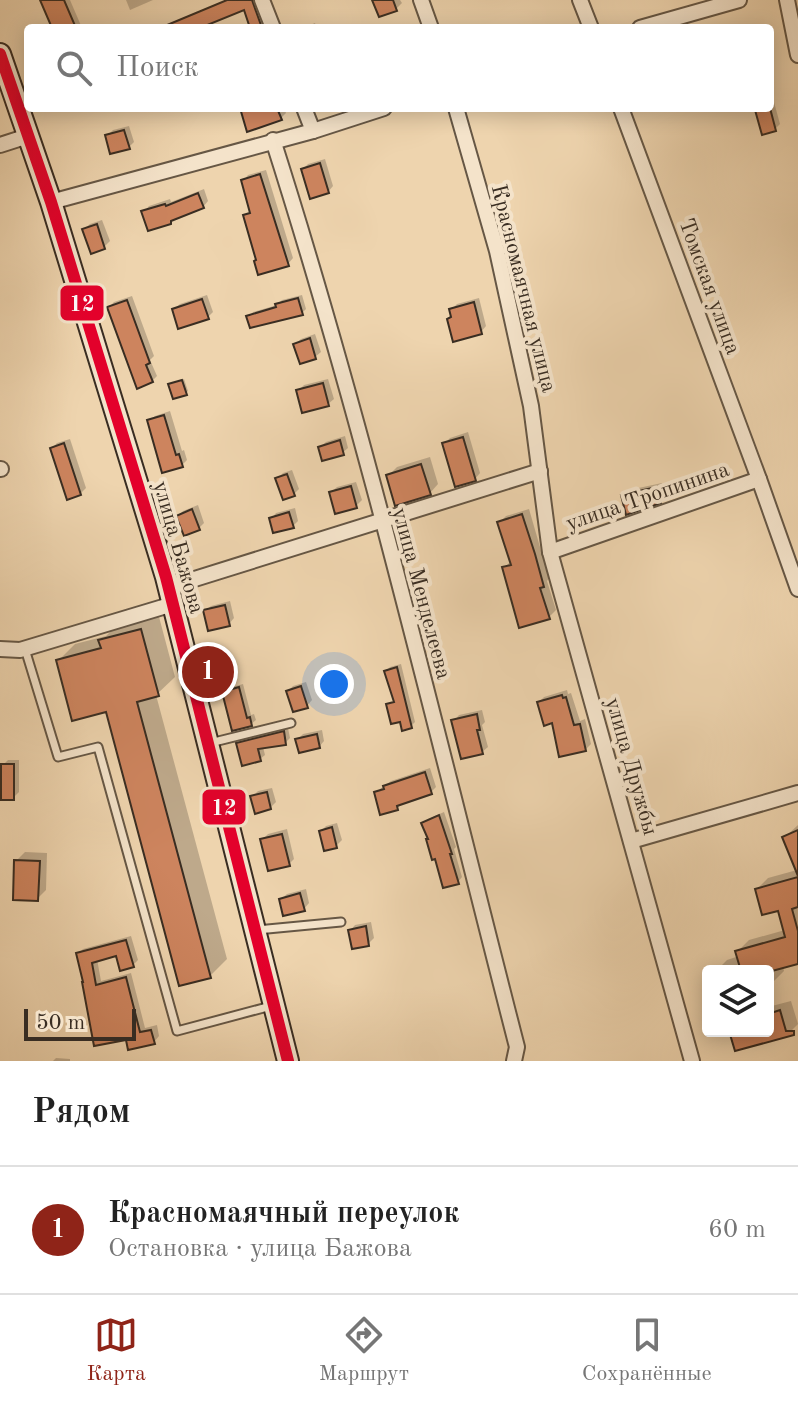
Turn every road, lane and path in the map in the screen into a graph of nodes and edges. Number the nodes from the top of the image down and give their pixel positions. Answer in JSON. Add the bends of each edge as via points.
{"nodes":[{"id":1,"x":262,"y":0,"type":"edge"},
{"id":2,"x":421,"y":0,"type":"edge"},
{"id":3,"x":580,"y":0,"type":"edge"},
{"id":4,"x":739,"y":0,"type":"edge"},
{"id":5,"x":790,"y":0,"type":"edge"},
{"id":6,"x":798,"y":3,"type":"edge"},
{"id":7,"x":271,"y":24,"type":"edge"},
{"id":8,"x":430,"y":24,"type":"edge"},
{"id":9,"x":589,"y":24,"type":"edge"},
{"id":10,"x":654,"y":24,"type":"edge"},
{"id":11,"x":0,"y":54,"type":"edge"},
{"id":12,"x":798,"y":55,"type":"edge"},
{"id":13,"x":306,"y":112,"type":"edge"},
{"id":14,"x":372,"y":112,"type":"edge"},
{"id":15,"x":457,"y":112,"type":"edge"},
{"id":16,"x":622,"y":112,"type":"edge"},
{"id":17,"x":313,"y":131,"type":"junction"},
{"id":18,"x":28,"y":136,"type":"junction"},
{"id":19,"x":273,"y":140,"type":"junction"},
{"id":20,"x":0,"y":145,"type":"edge"},
{"id":21,"x":51,"y":202,"type":"junction"},
{"id":22,"x":540,"y":475,"type":"junction"},
{"id":23,"x":759,"y":479,"type":"junction"},
{"id":24,"x":382,"y":520,"type":"junction"},
{"id":25,"x":550,"y":552,"type":"junction"},
{"id":26,"x":798,"y":589,"type":"edge"},
{"id":27,"x":171,"y":596,"type":"junction"},
{"id":28,"x":25,"y":648,"type":"junction"},
{"id":29,"x":0,"y":649,"type":"edge"},
{"id":30,"x":291,"y":723,"type":"dead end"},
{"id":31,"x":208,"y":743,"type":"junction"},
{"id":32,"x":798,"y":793,"type":"edge"},
{"id":33,"x":631,"y":841,"type":"junction"},
{"id":34,"x":341,"y":922,"type":"dead end"},
{"id":35,"x":255,"y":931,"type":"junction"},
{"id":36,"x":273,"y":1005,"type":"junction"},
{"id":37,"x":288,"y":1061,"type":"edge"},
{"id":38,"x":514,"y":1061,"type":"edge"},
{"id":39,"x":692,"y":1061,"type":"edge"}],
"edges":[{"from":1,"to":7,"type":"street"},
{"from":2,"to":8,"type":"street"},
{"from":3,"to":9,"type":"street"},
{"from":4,"to":10,"type":"street"},
{"from":5,"to":6,"type":"street"},
{"from":5,"to":12,"type":"street"},
{"from":11,"to":18,"type":"main road","name":"улица Бажова"},
{"from":13,"to":17,"type":"street"},
{"from":14,"to":17,"type":"street"},
{"from":15,"to":22,"type":"street","name":"Красномаячная улица","via":[[497,251],[531,406]]},
{"from":16,"to":23,"type":"street","name":"Томская улица"},
{"from":17,"to":19,"type":"street"},
{"from":18,"to":20,"type":"street"},
{"from":18,"to":21,"type":"main road","name":"улица Бажова"},
{"from":19,"to":21,"type":"street"},
{"from":19,"to":24,"type":"street","name":"улица Менделеева"},
{"from":21,"to":27,"type":"main road","name":"улица Бажова"},
{"from":22,"to":24,"type":"street"},
{"from":22,"to":25,"type":"street","name":"улица Дружбы"},
{"from":23,"to":25,"type":"street","name":"улица Тропинина"},
{"from":23,"to":26,"type":"street","name":"Томская улица"},
{"from":24,"to":27,"type":"street"},
{"from":24,"to":38,"type":"street","name":"улица Менделеева","via":[[517,1047]]},
{"from":25,"to":33,"type":"street","name":"улица Дружбы"},
{"from":27,"to":28,"type":"street"},
{"from":27,"to":31,"type":"main road","name":"улица Бажова"},
{"from":28,"to":29,"type":"street"},
{"from":28,"to":36,"type":"lane","via":[[58,757],[98,747],[177,1031]]},
{"from":30,"to":31,"type":"lane"},
{"from":31,"to":35,"type":"main road","name":"улица Бажова"},
{"from":32,"to":33,"type":"street"},
{"from":33,"to":39,"type":"street","name":"улица Дружбы"},
{"from":34,"to":35,"type":"lane"},
{"from":35,"to":36,"type":"main road","name":"улица Бажова"},
{"from":36,"to":37,"type":"main road","name":"улица Бажова"}]}
